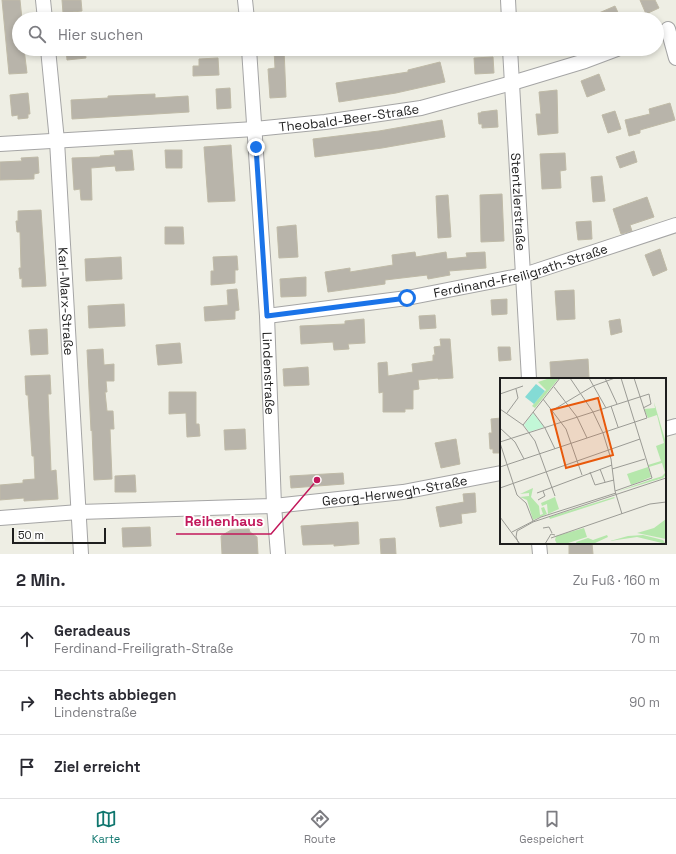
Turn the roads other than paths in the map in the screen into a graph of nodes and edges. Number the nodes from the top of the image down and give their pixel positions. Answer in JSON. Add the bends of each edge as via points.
{"nodes":[{"id":1,"x":43,"y":0,"type":"edge"},
{"id":2,"x":245,"y":0,"type":"edge"},
{"id":3,"x":508,"y":0,"type":"edge"},
{"id":4,"x":44,"y":12,"type":"edge"},
{"id":5,"x":246,"y":12,"type":"edge"},
{"id":6,"x":509,"y":12,"type":"edge"},
{"id":7,"x":667,"y":29,"type":"edge"},
{"id":8,"x":49,"y":56,"type":"edge"},
{"id":9,"x":250,"y":56,"type":"edge"},
{"id":10,"x":510,"y":56,"type":"edge"},
{"id":11,"x":600,"y":56,"type":"edge"},
{"id":12,"x":676,"y":58,"type":"edge"},
{"id":13,"x":512,"y":83,"type":"junction"},
{"id":14,"x":255,"y":129,"type":"junction"},
{"id":15,"x":57,"y":141,"type":"junction"},
{"id":16,"x":0,"y":144,"type":"edge"},
{"id":17,"x":676,"y":225,"type":"edge"},
{"id":18,"x":524,"y":276,"type":"junction"},
{"id":19,"x":267,"y":316,"type":"junction"},
{"id":20,"x":529,"y":378,"type":"edge"},
{"id":21,"x":676,"y":426,"type":"edge"},
{"id":22,"x":666,"y":429,"type":"edge"},
{"id":23,"x":500,"y":473,"type":"edge"},
{"id":24,"x":274,"y":506,"type":"junction"},
{"id":25,"x":79,"y":512,"type":"junction"},
{"id":26,"x":0,"y":518,"type":"edge"},
{"id":27,"x":539,"y":544,"type":"edge"},
{"id":28,"x":81,"y":554,"type":"edge"},
{"id":29,"x":278,"y":554,"type":"edge"},
{"id":30,"x":540,"y":554,"type":"edge"}],
"edges":[{"from":1,"to":4,"type":"street"},
{"from":2,"to":5,"type":"street"},
{"from":3,"to":6,"type":"street"},
{"from":7,"to":12,"type":"street"},
{"from":8,"to":15,"type":"street","name":"Karl-Marx-Straße"},
{"from":9,"to":14,"type":"street","name":"Lindenstraße"},
{"from":10,"to":13,"type":"street","name":"Stentzlerstraße"},
{"from":11,"to":13,"type":"street","name":"Theobald-Beer-Straße"},
{"from":13,"to":14,"type":"street","name":"Theobald-Beer-Straße","via":[[421,108]]},
{"from":13,"to":18,"type":"street","name":"Stentzlerstraße"},
{"from":14,"to":15,"type":"street","name":"Theobald-Beer-Straße"},
{"from":14,"to":19,"type":"street","name":"Lindenstraße"},
{"from":15,"to":16,"type":"street","name":"Theobald-Beer-Straße"},
{"from":15,"to":25,"type":"street","name":"Karl-Marx-Straße"},
{"from":17,"to":18,"type":"street","name":"Ferdinand-Freiligrath-Straße"},
{"from":18,"to":19,"type":"street","name":"Ferdinand-Freiligrath-Straße","via":[[407,298]]},
{"from":18,"to":20,"type":"street","name":"Stentzlerstraße"},
{"from":19,"to":24,"type":"street","name":"Lindenstraße"},
{"from":21,"to":22,"type":"street"},
{"from":23,"to":24,"type":"street","name":"Georg-Herwegh-Straße","via":[[403,492]]},
{"from":24,"to":25,"type":"street","name":"Georg-Herwegh-Straße"},
{"from":24,"to":29,"type":"street","name":"Lindenstraße"},
{"from":25,"to":26,"type":"street","name":"Georg-Herwegh-Straße"},
{"from":25,"to":28,"type":"street","name":"Karl-Marx-Straße"},
{"from":27,"to":30,"type":"street"}]}
